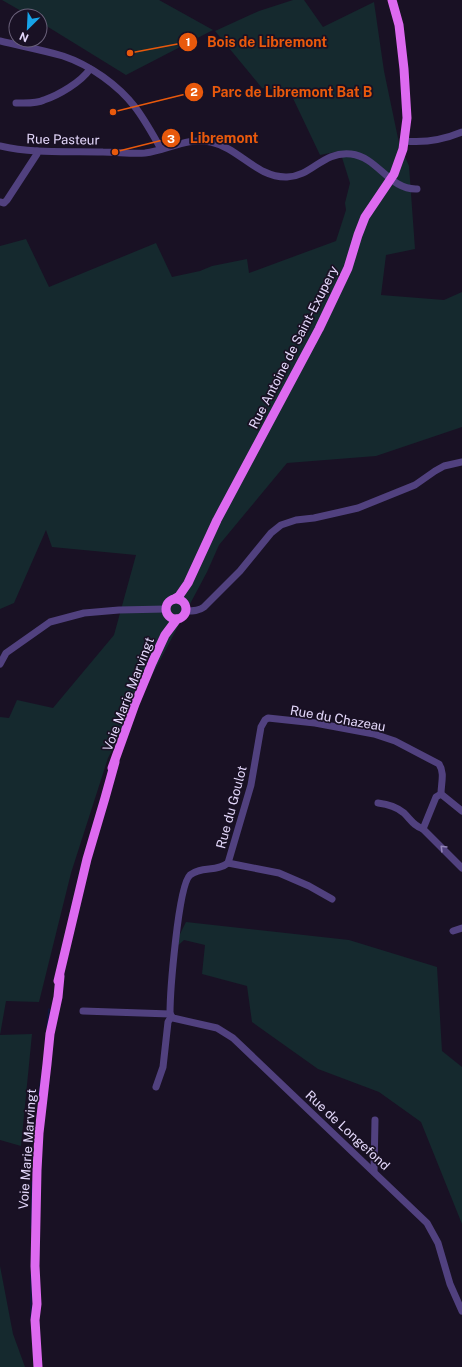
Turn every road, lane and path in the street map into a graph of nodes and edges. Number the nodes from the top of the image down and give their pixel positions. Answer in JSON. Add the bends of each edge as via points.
{"nodes":[{"id":1,"x":392,"y":0,"type":"edge"},
{"id":2,"x":0,"y":41,"type":"edge"},
{"id":3,"x":90,"y":69,"type":"junction"},
{"id":4,"x":16,"y":103,"type":"dead end"},
{"id":5,"x":462,"y":132,"type":"edge"},
{"id":6,"x":405,"y":141,"type":"junction"},
{"id":7,"x":0,"y":146,"type":"edge"},
{"id":8,"x":161,"y":149,"type":"junction"},
{"id":9,"x":37,"y":151,"type":"junction"},
{"id":10,"x":391,"y":179,"type":"junction"},
{"id":11,"x":417,"y":189,"type":"dead end"},
{"id":12,"x":0,"y":202,"type":"edge"},
{"id":13,"x":462,"y":462,"type":"edge"},
{"id":14,"x":188,"y":583,"type":"junction"},
{"id":15,"x":174,"y":599,"type":"junction"},
{"id":16,"x":185,"y":607,"type":"junction"},
{"id":17,"x":170,"y":615,"type":"junction"},
{"id":18,"x":0,"y":664,"type":"edge"},
{"id":19,"x":265,"y":720,"type":"joint"},
{"id":20,"x":441,"y":794,"type":"junction"},
{"id":21,"x":378,"y":803,"type":"dead end"},
{"id":22,"x":462,"y":811,"type":"edge"},
{"id":23,"x":423,"y":829,"type":"junction"},
{"id":24,"x":228,"y":863,"type":"junction"},
{"id":25,"x":462,"y":868,"type":"edge"},
{"id":26,"x":332,"y":899,"type":"dead end"},
{"id":27,"x":462,"y":928,"type":"edge"},
{"id":28,"x":453,"y":931,"type":"dead end"},
{"id":29,"x":83,"y":1011,"type":"dead end"},
{"id":30,"x":170,"y":1016,"type":"junction"},
{"id":31,"x":156,"y":1087,"type":"dead end"},
{"id":32,"x":376,"y":1120,"type":"dead end"},
{"id":33,"x":374,"y":1171,"type":"junction"},
{"id":34,"x":462,"y":1310,"type":"edge"},
{"id":35,"x":38,"y":1367,"type":"edge"}],
"edges":[{"from":1,"to":6,"type":"main road","name":"Rue Antoine de Saint-Exupery","via":[[402,47],[406,104]]},
{"from":2,"to":3,"type":"street","via":[[63,57]]},
{"from":3,"to":4,"type":"street","via":[[79,82],[44,101]]},
{"from":3,"to":8,"type":"street","via":[[128,99]]},
{"from":5,"to":6,"type":"street","via":[[433,141]]},
{"from":6,"to":10,"type":"main road","name":"Rue Antoine de Saint-Exupery"},
{"from":7,"to":9,"type":"street","name":"Rue Pasteur"},
{"from":8,"to":9,"type":"street","name":"Rue Pasteur","via":[[144,153]]},
{"from":8,"to":10,"type":"street","name":"Rue Pasteur","via":[[188,141],[211,142],[227,148],[266,173],[286,177],[304,173],[330,156],[351,154],[369,161]]},
{"from":9,"to":12,"type":"street","via":[[7,200],[4,203]]},
{"from":10,"to":11,"type":"street","name":"Rue Pasteur","via":[[405,187]]},
{"from":10,"to":14,"type":"main road","name":"Rue Antoine de Saint-Exupery","via":[[365,217],[351,261],[326,316],[217,520]]},
{"from":13,"to":16,"type":"street","via":[[444,466],[415,485],[358,508],[281,525],[271,532],[231,581],[204,607],[196,611]]},
{"from":14,"to":15,"type":"main road","name":"Rue Antoine de Saint-Exupery"},
{"from":14,"to":16,"type":"main road","name":"Rue Antoine de Saint-Exupery"},
{"from":15,"to":16,"type":"main road","via":[[180,600]]},
{"from":15,"to":17,"type":"main road","via":[[169,602]]},
{"from":16,"to":17,"type":"main road","via":[[183,617]]},
{"from":17,"to":18,"type":"street","via":[[118,610],[84,613],[50,622],[6,653]]},
{"from":17,"to":35,"type":"main road","name":"Voie Marie Marvingt","via":[[165,635],[140,691],[97,811],[54,994],[36,1188],[35,1320]]},
{"from":19,"to":20,"type":"street","name":"Rue du Chazeau","via":[[268,718],[315,723],[374,734],[395,741],[439,764],[443,774]]},
{"from":19,"to":24,"type":"street","name":"Rue du Goulot","via":[[261,727],[250,788]]},
{"from":20,"to":22,"type":"street"},
{"from":20,"to":23,"type":"street","via":[[436,797]]},
{"from":21,"to":23,"type":"street","via":[[387,804],[404,813]]},
{"from":25,"to":23,"type":"street","one_way":true},
{"from":24,"to":26,"type":"street","via":[[279,873]]},
{"from":24,"to":30,"type":"street","name":"Rue du Goulot","via":[[198,872],[189,877],[187,882],[177,927]]},
{"from":27,"to":28,"type":"street"},
{"from":29,"to":30,"type":"street","name":"Rue de Longefond"},
{"from":30,"to":31,"type":"street","name":"Rue du Goulot","via":[[163,1067]]},
{"from":30,"to":33,"type":"street","name":"Rue de Longefond","via":[[217,1028],[233,1038]]},
{"from":32,"to":33,"type":"street"},
{"from":33,"to":34,"type":"street","name":"Rue de Longefond","via":[[427,1222],[438,1243],[450,1284]]}]}
